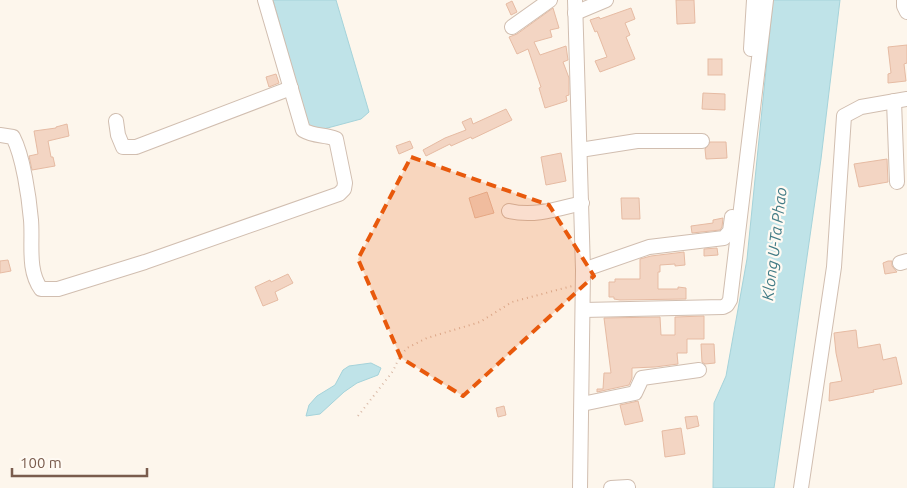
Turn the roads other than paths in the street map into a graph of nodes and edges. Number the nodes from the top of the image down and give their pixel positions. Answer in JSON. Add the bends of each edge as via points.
{"nodes":[{"id":1,"x":266,"y":0,"type":"edge"},
{"id":2,"x":550,"y":0,"type":"edge"},
{"id":3,"x":606,"y":0,"type":"edge"},
{"id":4,"x":754,"y":0,"type":"edge"},
{"id":5,"x":766,"y":0,"type":"edge"},
{"id":6,"x":904,"y":0,"type":"edge"},
{"id":7,"x":575,"y":7,"type":"edge"},
{"id":8,"x":907,"y":12,"type":"edge"},
{"id":9,"x":512,"y":28,"type":"dead end"},
{"id":10,"x":291,"y":88,"type":"junction"},
{"id":11,"x":901,"y":100,"type":"edge"},
{"id":12,"x":116,"y":121,"type":"dead end"},
{"id":13,"x":0,"y":135,"type":"edge"},
{"id":14,"x":702,"y":141,"type":"dead end"},
{"id":15,"x":580,"y":150,"type":"junction"},
{"id":16,"x":897,"y":182,"type":"dead end"},
{"id":17,"x":582,"y":203,"type":"junction"},
{"id":18,"x":509,"y":211,"type":"dead end"},
{"id":19,"x":583,"y":277,"type":"junction"},
{"id":20,"x":583,"y":310,"type":"junction"},
{"id":21,"x":699,"y":370,"type":"dead end"},
{"id":22,"x":582,"y":404,"type":"junction"},
{"id":23,"x":628,"y":487,"type":"edge"},
{"id":24,"x":580,"y":488,"type":"edge"},
{"id":25,"x":611,"y":488,"type":"edge"},
{"id":26,"x":800,"y":488,"type":"edge"}],
"edges":[{"from":1,"to":10,"type":"street"},
{"from":2,"to":9,"type":"street"},
{"from":3,"to":7,"type":"street"},
{"from":4,"to":19,"type":"street","via":[[753,36],[728,235],[649,247]]},
{"from":5,"to":20,"type":"street","via":[[730,300],[723,307]]},
{"from":6,"to":8,"type":"street"},
{"from":7,"to":15,"type":"street"},
{"from":10,"to":12,"type":"street","via":[[136,147],[123,147]]},
{"from":10,"to":13,"type":"street","via":[[304,130],[312,136],[336,139],[344,190],[145,262],[58,289],[41,289],[35,280],[31,220],[19,149],[12,136]]},
{"from":11,"to":16,"type":"street"},
{"from":11,"to":26,"type":"street","via":[[861,107],[844,116],[834,266]]},
{"from":14,"to":15,"type":"street","via":[[637,141]]},
{"from":15,"to":17,"type":"street"},
{"from":17,"to":18,"type":"street","via":[[536,214]]},
{"from":17,"to":19,"type":"street"},
{"from":19,"to":20,"type":"street"},
{"from":20,"to":22,"type":"street"},
{"from":21,"to":22,"type":"street","via":[[642,378],[635,393]]},
{"from":22,"to":24,"type":"street"},
{"from":23,"to":25,"type":"street"}]}
